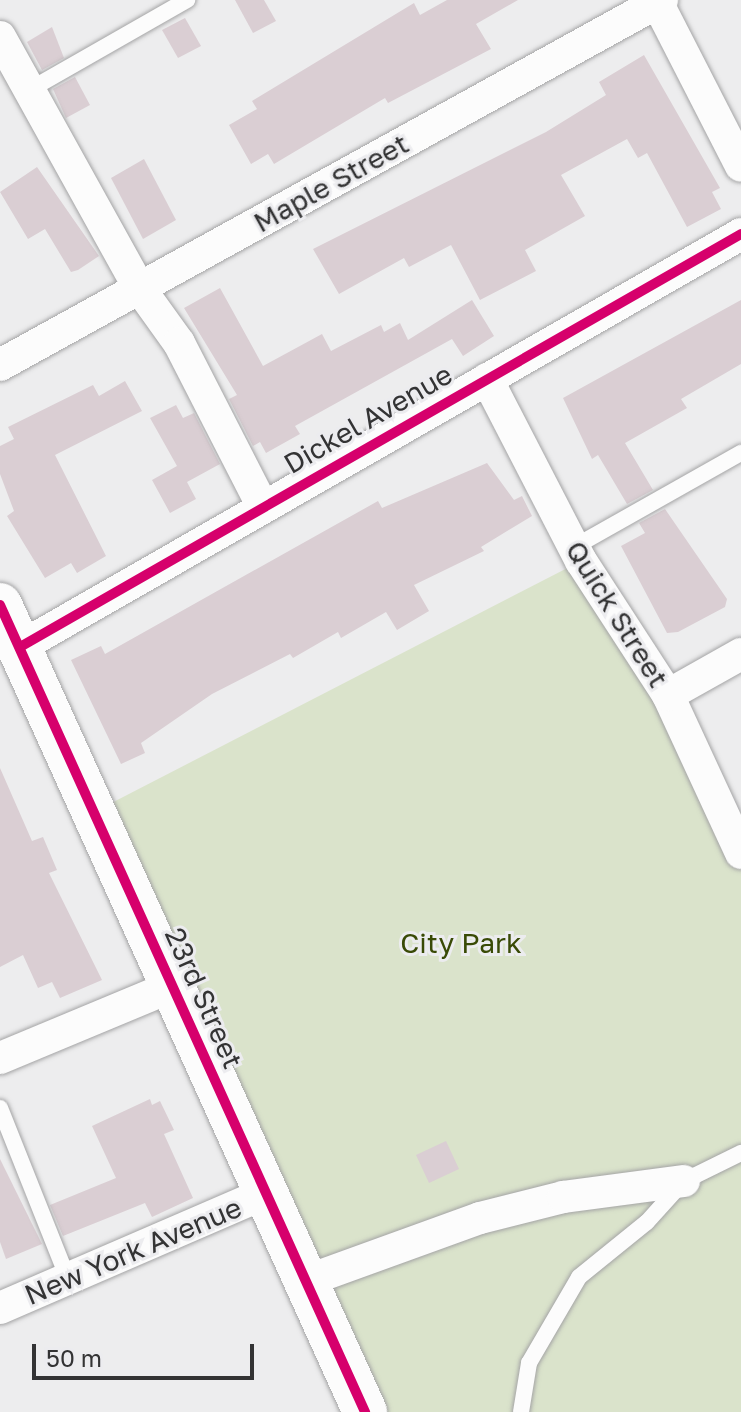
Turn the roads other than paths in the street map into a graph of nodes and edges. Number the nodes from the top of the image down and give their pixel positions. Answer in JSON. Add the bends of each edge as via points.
{"nodes":[{"id":1,"x":187,"y":0,"type":"edge"},
{"id":2,"x":658,"y":1,"type":"edge"},
{"id":3,"x":0,"y":37,"type":"edge"},
{"id":4,"x":31,"y":89,"type":"junction"},
{"id":5,"x":741,"y":166,"type":"edge"},
{"id":6,"x":741,"y":234,"type":"edge"},
{"id":7,"x":138,"y":286,"type":"junction"},
{"id":8,"x":0,"y":365,"type":"edge"},
{"id":9,"x":487,"y":379,"type":"junction"},
{"id":10,"x":741,"y":453,"type":"edge"},
{"id":11,"x":263,"y":507,"type":"junction"},
{"id":12,"x":574,"y":547,"type":"junction"},
{"id":13,"x":0,"y":605,"type":"edge"},
{"id":14,"x":20,"y":647,"type":"junction"},
{"id":15,"x":741,"y":654,"type":"edge"},
{"id":16,"x":668,"y":695,"type":"junction"},
{"id":17,"x":741,"y":853,"type":"edge"},
{"id":18,"x":173,"y":986,"type":"junction"},
{"id":19,"x":0,"y":1058,"type":"edge"},
{"id":20,"x":0,"y":1108,"type":"edge"},
{"id":21,"x":741,"y":1153,"type":"edge"},
{"id":22,"x":684,"y":1181,"type":"junction"},
{"id":23,"x":266,"y":1193,"type":"junction"},
{"id":24,"x":68,"y":1279,"type":"junction"},
{"id":25,"x":306,"y":1281,"type":"junction"},
{"id":26,"x":0,"y":1308,"type":"edge"},
{"id":27,"x":353,"y":1408,"type":"edge"},
{"id":28,"x":521,"y":1412,"type":"edge"}],
"edges":[{"from":1,"to":4,"type":"lane"},
{"from":2,"to":5,"type":"street"},
{"from":2,"to":7,"type":"street","name":"Maple Street"},
{"from":3,"to":4,"type":"street"},
{"from":4,"to":7,"type":"street"},
{"from":6,"to":9,"type":"street","name":"Dickel Avenue"},
{"from":7,"to":8,"type":"street","name":"Maple Street"},
{"from":7,"to":11,"type":"street","via":[[179,343]]},
{"from":9,"to":11,"type":"street","name":"Dickel Avenue"},
{"from":9,"to":12,"type":"street","name":"Quick Street"},
{"from":10,"to":12,"type":"lane"},
{"from":11,"to":14,"type":"street","name":"Dickel Avenue"},
{"from":12,"to":16,"type":"street","name":"Quick Street"},
{"from":13,"to":14,"type":"street","name":"23rd Street"},
{"from":14,"to":18,"type":"street","name":"23rd Street"},
{"from":15,"to":16,"type":"street"},
{"from":16,"to":17,"type":"street","name":"Quick Street"},
{"from":18,"to":19,"type":"street"},
{"from":18,"to":23,"type":"street","name":"23rd Street"},
{"from":20,"to":24,"type":"lane"},
{"from":21,"to":22,"type":"lane"},
{"from":22,"to":25,"type":"street","via":[[563,1197],[480,1218]]},
{"from":22,"to":28,"type":"lane","via":[[647,1222],[579,1277],[529,1363]]},
{"from":23,"to":24,"type":"street","name":"New York Avenue"},
{"from":23,"to":25,"type":"street","name":"23rd Street"},
{"from":24,"to":26,"type":"street","name":"New York Avenue"},
{"from":25,"to":27,"type":"street","name":"23rd Street"}]}
